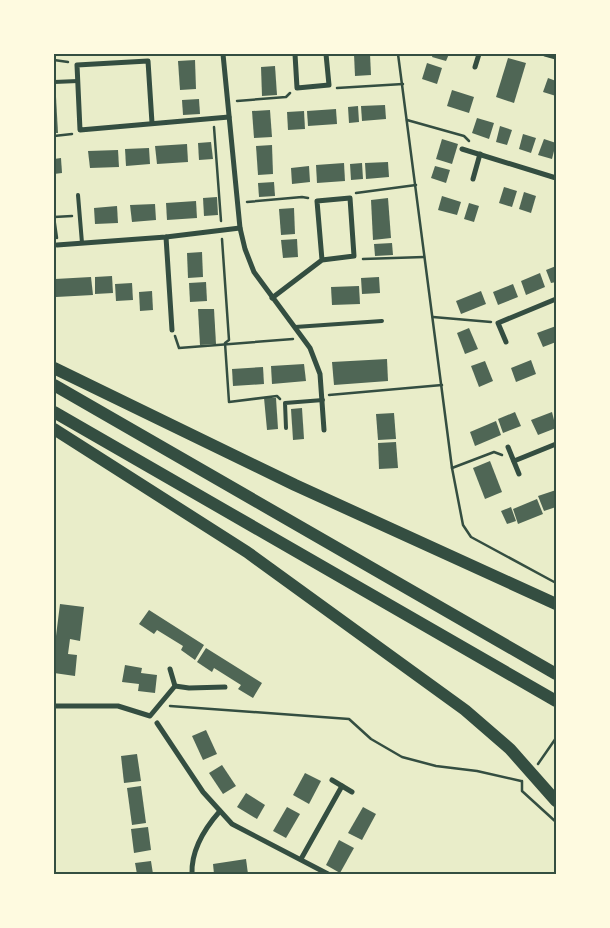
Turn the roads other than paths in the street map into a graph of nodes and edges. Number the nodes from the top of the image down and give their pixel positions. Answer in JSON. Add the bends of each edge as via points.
{"nodes":[{"id":1,"x":223,"y":54,"type":"edge"},
{"id":2,"x":295,"y":54,"type":"edge"},
{"id":3,"x":326,"y":54,"type":"edge"},
{"id":4,"x":479,"y":54,"type":"edge"},
{"id":5,"x":545,"y":54,"type":"edge"},
{"id":6,"x":556,"y":57,"type":"edge"},
{"id":7,"x":475,"y":67,"type":"dead end"},
{"id":8,"x":78,"y":81,"type":"junction"},
{"id":9,"x":54,"y":82,"type":"edge"},
{"id":10,"x":229,"y":117,"type":"junction"},
{"id":11,"x":152,"y":123,"type":"junction"},
{"id":12,"x":462,"y":149,"type":"dead end"},
{"id":13,"x":480,"y":154,"type":"junction"},
{"id":14,"x":556,"y":178,"type":"edge"},
{"id":15,"x":473,"y":179,"type":"dead end"},
{"id":16,"x":78,"y":196,"type":"dead end"},
{"id":17,"x":240,"y":228,"type":"junction"},
{"id":18,"x":166,"y":237,"type":"junction"},
{"id":19,"x":82,"y":243,"type":"junction"},
{"id":20,"x":57,"y":244,"type":"road end"},
{"id":21,"x":322,"y":260,"type":"junction"},
{"id":22,"x":272,"y":298,"type":"junction"},
{"id":23,"x":556,"y":299,"type":"edge"},
{"id":24,"x":382,"y":321,"type":"dead end"},
{"id":25,"x":296,"y":327,"type":"junction"},
{"id":26,"x":172,"y":330,"type":"road end"},
{"id":27,"x":506,"y":342,"type":"dead end"},
{"id":28,"x":54,"y":368,"type":"edge"},
{"id":29,"x":54,"y":385,"type":"edge"},
{"id":30,"x":322,"y":398,"type":"junction"},
{"id":31,"x":54,"y":412,"type":"edge"},
{"id":32,"x":286,"y":428,"type":"dead end"},
{"id":33,"x":54,"y":429,"type":"edge"},
{"id":34,"x":324,"y":430,"type":"dead end"},
{"id":35,"x":556,"y":444,"type":"edge"},
{"id":36,"x":508,"y":447,"type":"dead end"},
{"id":37,"x":514,"y":461,"type":"junction"},
{"id":38,"x":519,"y":474,"type":"dead end"},
{"id":39,"x":556,"y":604,"type":"edge"},
{"id":40,"x":170,"y":669,"type":"dead end"},
{"id":41,"x":556,"y":674,"type":"edge"},
{"id":42,"x":174,"y":686,"type":"junction"},
{"id":43,"x":225,"y":686,"type":"dead end"},
{"id":44,"x":556,"y":701,"type":"edge"},
{"id":45,"x":54,"y":706,"type":"edge"},
{"id":46,"x":157,"y":723,"type":"dead end"},
{"id":47,"x":332,"y":780,"type":"dead end"},
{"id":48,"x":342,"y":786,"type":"junction"},
{"id":49,"x":352,"y":792,"type":"dead end"},
{"id":50,"x":556,"y":800,"type":"edge"},
{"id":51,"x":220,"y":811,"type":"junction"},
{"id":52,"x":301,"y":859,"type":"junction"},
{"id":53,"x":192,"y":874,"type":"edge"},
{"id":54,"x":328,"y":874,"type":"edge"}],
"edges":[{"from":1,"to":10,"type":"street"},
{"from":2,"to":3,"type":"street","via":[[297,88],[329,85]]},
{"from":4,"to":7,"type":"street"},
{"from":5,"to":6,"type":"street"},
{"from":8,"to":9,"type":"lane"},
{"from":8,"to":11,"type":"street","via":[[80,130]]},
{"from":8,"to":11,"type":"street","via":[[77,65],[148,61]]},
{"from":10,"to":11,"type":"street"},
{"from":10,"to":17,"type":"street"},
{"from":12,"to":13,"type":"street"},
{"from":13,"to":14,"type":"street"},
{"from":13,"to":15,"type":"street"},
{"from":16,"to":19,"type":"lane"},
{"from":17,"to":18,"type":"street"},
{"from":17,"to":22,"type":"street","via":[[254,272]]},
{"from":18,"to":19,"type":"street"},
{"from":18,"to":26,"type":"street"},
{"from":19,"to":20,"type":"street"},
{"from":21,"to":21,"type":"street","via":[[317,201],[350,198],[354,256]]},
{"from":21,"to":22,"type":"street"},
{"from":22,"to":25,"type":"street"},
{"from":23,"to":27,"type":"street","via":[[498,323]]},
{"from":24,"to":25,"type":"lane"},
{"from":25,"to":30,"type":"street","via":[[310,348],[320,374]]},
{"from":28,"to":39,"type":"highway","via":[[295,485]]},
{"from":29,"to":41,"type":"highway"},
{"from":30,"to":32,"type":"lane","via":[[285,403]]},
{"from":30,"to":34,"type":"street"},
{"from":31,"to":44,"type":"highway"},
{"from":33,"to":50,"type":"highway","via":[[246,552],[465,710],[510,749]]},
{"from":35,"to":37,"type":"street"},
{"from":36,"to":37,"type":"street"},
{"from":37,"to":38,"type":"street"},
{"from":40,"to":42,"type":"street"},
{"from":42,"to":43,"type":"street"},
{"from":42,"to":45,"type":"street","via":[[150,716],[118,706]]},
{"from":46,"to":51,"type":"street","via":[[202,792]]},
{"from":47,"to":48,"type":"street"},
{"from":48,"to":49,"type":"street"},
{"from":48,"to":52,"type":"street"},
{"from":51,"to":52,"type":"street","via":[[232,824]]},
{"from":51,"to":53,"type":"street","via":[[200,842]]},
{"from":52,"to":54,"type":"street"}]}
